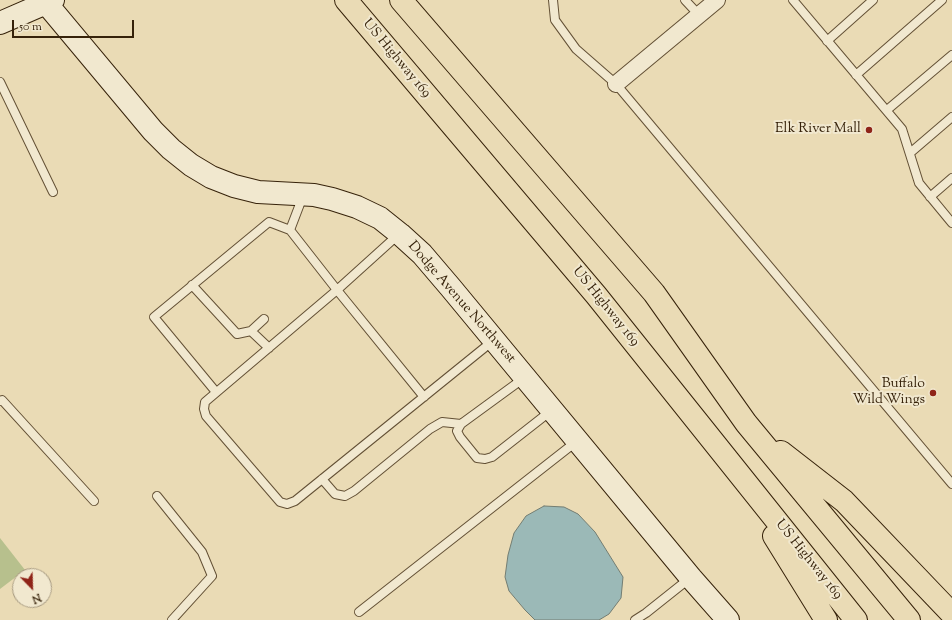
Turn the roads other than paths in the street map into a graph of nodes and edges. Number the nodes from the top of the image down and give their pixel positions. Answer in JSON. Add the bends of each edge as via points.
{"nodes":[{"id":1,"x":346,"y":0,"type":"edge"},
{"id":2,"x":401,"y":0,"type":"edge"},
{"id":3,"x":552,"y":0,"type":"edge"},
{"id":4,"x":685,"y":0,"type":"edge"},
{"id":5,"x":717,"y":0,"type":"edge"},
{"id":6,"x":873,"y":0,"type":"edge"},
{"id":7,"x":942,"y":0,"type":"edge"},
{"id":8,"x":49,"y":1,"type":"edge"},
{"id":9,"x":794,"y":1,"type":"edge"},
{"id":10,"x":699,"y":15,"type":"junction"},
{"id":11,"x":0,"y":23,"type":"edge"},
{"id":12,"x":827,"y":41,"type":"junction"},
{"id":13,"x":952,"y":55,"type":"edge"},
{"id":14,"x":856,"y":75,"type":"junction"},
{"id":15,"x":0,"y":82,"type":"edge"},
{"id":16,"x":616,"y":84,"type":"junction"},
{"id":17,"x":887,"y":110,"type":"junction"},
{"id":18,"x":952,"y":117,"type":"edge"},
{"id":19,"x":910,"y":153,"type":"junction"},
{"id":20,"x":952,"y":178,"type":"edge"},
{"id":21,"x":53,"y":192,"type":"dead end"},
{"id":22,"x":304,"y":194,"type":"junction"},
{"id":23,"x":930,"y":197,"type":"junction"},
{"id":24,"x":952,"y":222,"type":"edge"},
{"id":25,"x":290,"y":230,"type":"junction"},
{"id":26,"x":400,"y":234,"type":"junction"},
{"id":27,"x":192,"y":285,"type":"junction"},
{"id":28,"x":337,"y":290,"type":"junction"},
{"id":29,"x":264,"y":319,"type":"dead end"},
{"id":30,"x":251,"y":331,"type":"junction"},
{"id":31,"x":495,"y":340,"type":"junction"},
{"id":32,"x":269,"y":348,"type":"junction"},
{"id":33,"x":525,"y":377,"type":"junction"},
{"id":34,"x":216,"y":392,"type":"junction"},
{"id":35,"x":424,"y":397,"type":"junction"},
{"id":36,"x":0,"y":401,"type":"edge"},
{"id":37,"x":552,"y":410,"type":"junction"},
{"id":38,"x":461,"y":424,"type":"junction"},
{"id":39,"x":746,"y":424,"type":"junction"},
{"id":40,"x":578,"y":440,"type":"junction"},
{"id":41,"x":723,"y":454,"type":"junction"},
{"id":42,"x":322,"y":479,"type":"junction"},
{"id":43,"x":952,"y":484,"type":"edge"},
{"id":44,"x":157,"y":496,"type":"dead end"},
{"id":45,"x":94,"y":501,"type":"dead end"},
{"id":46,"x":691,"y":578,"type":"junction"},
{"id":47,"x":359,"y":612,"type":"dead end"},
{"id":48,"x":952,"y":614,"type":"edge"},
{"id":49,"x":722,"y":616,"type":"edge"},
{"id":50,"x":172,"y":620,"type":"edge"},
{"id":51,"x":635,"y":620,"type":"edge"},
{"id":52,"x":826,"y":620,"type":"edge"},
{"id":53,"x":856,"y":620,"type":"edge"},
{"id":54,"x":909,"y":620,"type":"edge"}],
"edges":[{"from":1,"to":41,"type":"highway","name":"US Highway 169","via":[[596,295]]},
{"from":2,"to":39,"type":"highway","via":[[654,293]]},
{"from":3,"to":16,"type":"lane","via":[[555,20],[576,49]]},
{"from":4,"to":10,"type":"lane"},
{"from":5,"to":10,"type":"street"},
{"from":6,"to":12,"type":"lane"},
{"from":7,"to":14,"type":"lane"},
{"from":8,"to":11,"type":"street"},
{"from":8,"to":22,"type":"street","name":"Dodge Avenue Northwest","via":[[153,131],[191,165],[234,186],[258,192]]},
{"from":9,"to":12,"type":"lane"},
{"from":10,"to":16,"type":"street"},
{"from":12,"to":14,"type":"lane"},
{"from":13,"to":17,"type":"lane"},
{"from":14,"to":17,"type":"lane"},
{"from":15,"to":21,"type":"lane"},
{"from":16,"to":43,"type":"lane"},
{"from":17,"to":19,"type":"lane","via":[[902,129]]},
{"from":18,"to":19,"type":"lane"},
{"from":19,"to":23,"type":"lane","via":[[918,183]]},
{"from":20,"to":23,"type":"lane"},
{"from":22,"to":25,"type":"lane"},
{"from":22,"to":26,"type":"street","name":"Dodge Avenue Northwest","via":[[357,207],[380,218]]},
{"from":23,"to":24,"type":"lane"},
{"from":25,"to":27,"type":"lane","via":[[269,222]]},
{"from":25,"to":28,"type":"lane"},
{"from":26,"to":28,"type":"lane"},
{"from":26,"to":31,"type":"street","name":"Dodge Avenue Northwest","via":[[422,254]]},
{"from":27,"to":30,"type":"lane","via":[[237,334]]},
{"from":27,"to":34,"type":"lane","via":[[154,317]]},
{"from":28,"to":32,"type":"lane"},
{"from":28,"to":35,"type":"lane"},
{"from":29,"to":30,"type":"lane"},
{"from":30,"to":32,"type":"lane"},
{"from":31,"to":33,"type":"street","name":"Dodge Avenue Northwest"},
{"from":31,"to":35,"type":"lane"},
{"from":32,"to":34,"type":"lane"},
{"from":33,"to":37,"type":"street","name":"Dodge Avenue Northwest"},
{"from":33,"to":38,"type":"lane"},
{"from":34,"to":42,"type":"lane","via":[[205,402],[206,416],[280,502],[286,504],[295,501]]},
{"from":35,"to":42,"type":"lane"},
{"from":36,"to":45,"type":"lane","via":[[2,400]]},
{"from":37,"to":38,"type":"lane","via":[[492,457],[485,459],[477,458],[460,437],[458,431]]},
{"from":37,"to":40,"type":"street","name":"Dodge Avenue Northwest"},
{"from":38,"to":42,"type":"lane","via":[[442,422],[430,429],[354,491],[344,496],[335,494]]},
{"from":39,"to":48,"type":"highway","via":[[844,501]]},
{"from":39,"to":54,"type":"highway"},
{"from":40,"to":46,"type":"street","name":"Dodge Avenue Northwest"},
{"from":40,"to":47,"type":"lane"},
{"from":41,"to":52,"type":"highway"},
{"from":41,"to":53,"type":"highway","name":"US Highway 169"},
{"from":44,"to":50,"type":"lane","via":[[202,552],[212,576]]},
{"from":46,"to":49,"type":"street","name":"Dodge Avenue Northwest"},
{"from":46,"to":51,"type":"lane"}]}
